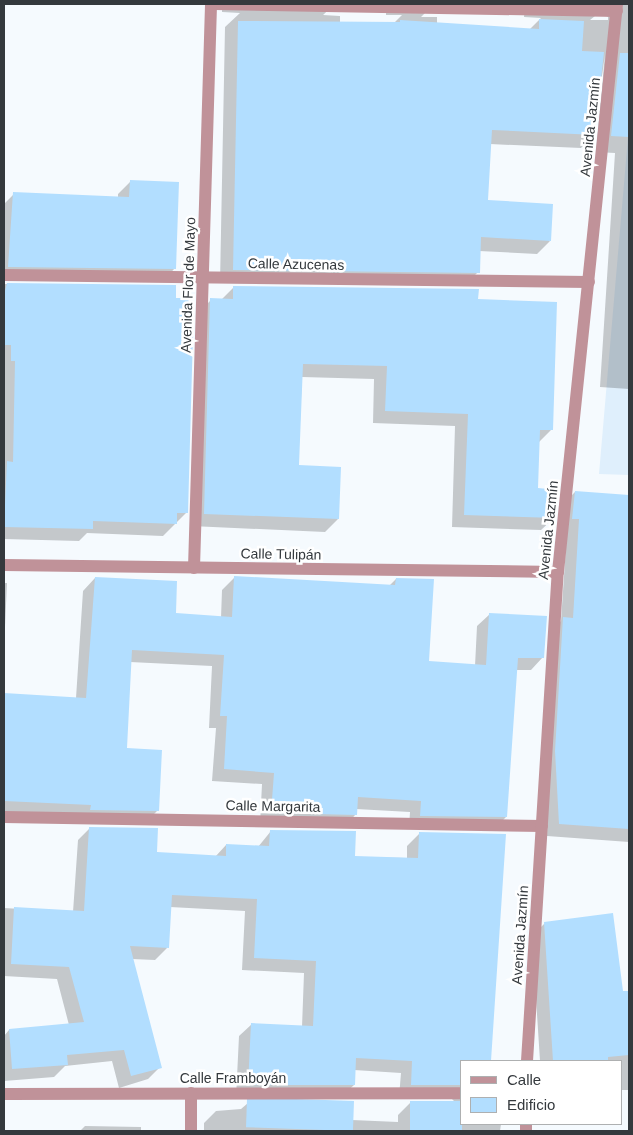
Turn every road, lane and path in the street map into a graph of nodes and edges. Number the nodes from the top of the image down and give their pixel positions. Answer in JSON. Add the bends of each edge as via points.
{"nodes":[{"id":1,"x":211,"y":4,"type":"edge"},
{"id":2,"x":215,"y":4,"type":"edge"},
{"id":3,"x":617,"y":7,"type":"edge"},
{"id":4,"x":4,"y":275,"type":"edge"},
{"id":5,"x":203,"y":278,"type":"junction"},
{"id":6,"x":589,"y":282,"type":"junction"},
{"id":7,"x":4,"y":565,"type":"edge"},
{"id":8,"x":194,"y":568,"type":"junction"},
{"id":9,"x":558,"y":572,"type":"junction"},
{"id":10,"x":4,"y":817,"type":"edge"},
{"id":11,"x":542,"y":826,"type":"junction"},
{"id":12,"x":527,"y":1060,"type":"edge"},
{"id":13,"x":191,"y":1093,"type":"junction"},
{"id":14,"x":460,"y":1093,"type":"edge"},
{"id":15,"x":4,"y":1094,"type":"edge"},
{"id":16,"x":191,"y":1131,"type":"edge"}],
"edges":[{"from":1,"to":5,"type":"street","name":"Avenida Flor de Mayo"},
{"from":2,"to":3,"type":"street"},
{"from":3,"to":6,"type":"street","name":"Avenida Jazmín"},
{"from":4,"to":5,"type":"street","name":"Calle Azucenas"},
{"from":5,"to":6,"type":"street","name":"Calle Azucenas"},
{"from":5,"to":8,"type":"street","name":"Avenida Flor de Mayo"},
{"from":6,"to":9,"type":"street","name":"Avenida Jazmín"},
{"from":7,"to":8,"type":"street","name":"Calle Tulipán"},
{"from":8,"to":9,"type":"street","name":"Calle Tulipán"},
{"from":9,"to":11,"type":"street","name":"Avenida Jazmín"},
{"from":10,"to":11,"type":"street","name":"Calle Margarita"},
{"from":11,"to":12,"type":"street","name":"Avenida Jazmín"},
{"from":13,"to":14,"type":"street","name":"Calle Framboyán"},
{"from":13,"to":15,"type":"street","name":"Calle Framboyán"},
{"from":13,"to":16,"type":"street"}]}
